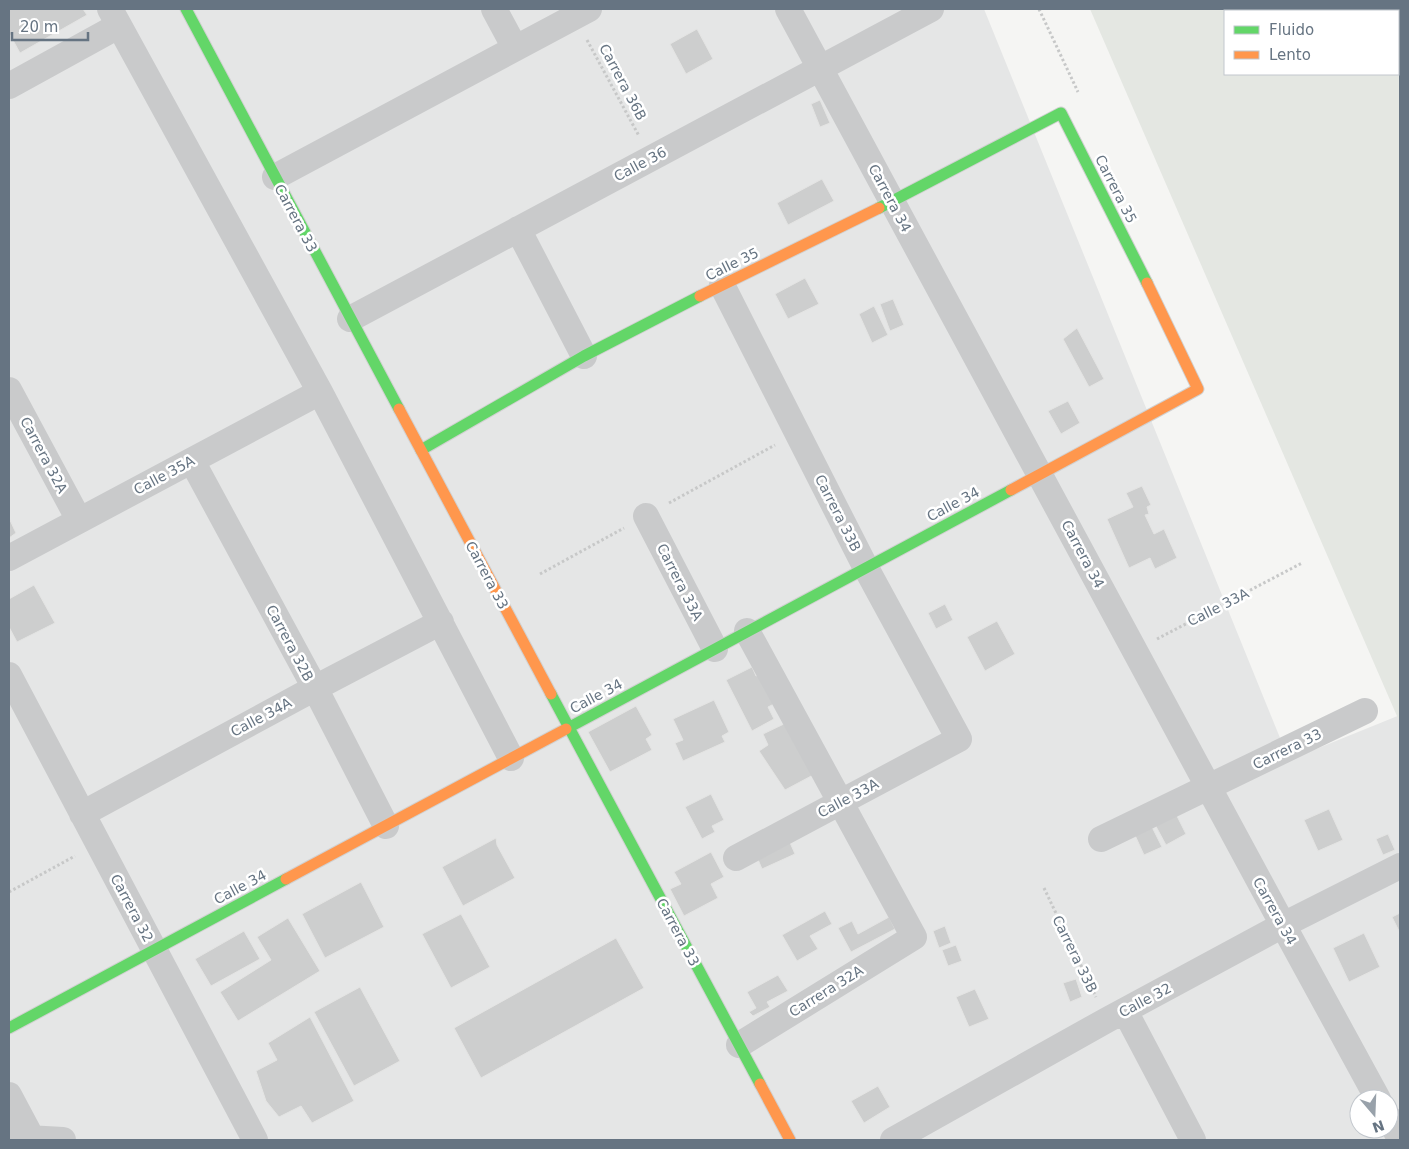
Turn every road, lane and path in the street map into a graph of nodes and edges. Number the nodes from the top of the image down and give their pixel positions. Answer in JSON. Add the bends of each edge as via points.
{"nodes":[{"id":1,"x":186,"y":9,"type":"edge"},
{"id":2,"x":494,"y":9,"type":"edge"},
{"id":3,"x":788,"y":9,"type":"edge"},
{"id":4,"x":930,"y":9,"type":"edge"},
{"id":5,"x":1039,"y":9,"type":"edge"},
{"id":6,"x":582,"y":13,"type":"edge"},
{"id":7,"x":114,"y":18,"type":"edge"},
{"id":8,"x":515,"y":48,"type":"junction"},
{"id":9,"x":820,"y":68,"type":"junction"},
{"id":10,"x":9,"y":86,"type":"edge"},
{"id":11,"x":1061,"y":113,"type":"junction"},
{"id":12,"x":651,"y":158,"type":"junction"},
{"id":13,"x":275,"y":178,"type":"junction"},
{"id":14,"x":892,"y":202,"type":"junction"},
{"id":15,"x":518,"y":229,"type":"junction"},
{"id":16,"x":722,"y":285,"type":"junction"},
{"id":17,"x":350,"y":319,"type":"junction"},
{"id":18,"x":584,"y":356,"type":"junction"},
{"id":19,"x":1198,"y":389,"type":"joint"},
{"id":20,"x":9,"y":390,"type":"edge"},
{"id":21,"x":320,"y":392,"type":"junction"},
{"id":22,"x":421,"y":450,"type":"junction"},
{"id":23,"x":192,"y":461,"type":"junction"},
{"id":24,"x":1040,"y":474,"type":"junction"},
{"id":25,"x":646,"y":516,"type":"dead end"},
{"id":26,"x":78,"y":520,"type":"junction"},
{"id":27,"x":9,"y":558,"type":"edge"},
{"id":28,"x":1302,"y":563,"type":"dead end"},
{"id":29,"x":866,"y":568,"type":"junction"},
{"id":30,"x":441,"y":622,"type":"junction"},
{"id":31,"x":747,"y":631,"type":"junction"},
{"id":32,"x":715,"y":649,"type":"junction"},
{"id":33,"x":1134,"y":650,"type":"junction"},
{"id":34,"x":9,"y":675,"type":"edge"},
{"id":35,"x":315,"y":688,"type":"junction"},
{"id":36,"x":1365,"y":711,"type":"dead end"},
{"id":37,"x":569,"y":728,"type":"junction"},
{"id":38,"x":959,"y":739,"type":"joint"},
{"id":39,"x":511,"y":758,"type":"junction"},
{"id":40,"x":1209,"y":788,"type":"junction"},
{"id":41,"x":841,"y":802,"type":"junction"},
{"id":42,"x":82,"y":814,"type":"junction"},
{"id":43,"x":386,"y":826,"type":"junction"},
{"id":44,"x":1101,"y":839,"type":"dead end"},
{"id":45,"x":98,"y":844,"type":"junction"},
{"id":46,"x":736,"y":858,"type":"dead end"},
{"id":47,"x":1400,"y":866,"type":"edge"},
{"id":48,"x":1044,"y":888,"type":"dead end"},
{"id":49,"x":9,"y":892,"type":"edge"},
{"id":50,"x":1283,"y":925,"type":"junction"},
{"id":51,"x":154,"y":950,"type":"junction"},
{"id":52,"x":1116,"y":1016,"type":"junction"},
{"id":53,"x":9,"y":1028,"type":"edge"},
{"id":54,"x":739,"y":1045,"type":"junction"},
{"id":55,"x":1373,"y":1089,"type":"edge"},
{"id":56,"x":9,"y":1095,"type":"edge"},
{"id":57,"x":9,"y":1137,"type":"edge"},
{"id":58,"x":33,"y":1140,"type":"edge"},
{"id":59,"x":63,"y":1140,"type":"edge"},
{"id":60,"x":254,"y":1140,"type":"edge"},
{"id":61,"x":790,"y":1140,"type":"edge"},
{"id":62,"x":893,"y":1140,"type":"edge"},
{"id":63,"x":1193,"y":1140,"type":"edge"}],
"edges":[{"from":1,"to":13,"type":"street","name":"Carrera 33"},
{"from":2,"to":8,"type":"street"},
{"from":3,"to":9,"type":"street","name":"Carrera 34"},
{"from":4,"to":9,"type":"street","name":"Calle 36"},
{"from":5,"to":11,"type":"path","via":[[1079,93],[1074,106]]},
{"from":6,"to":8,"type":"street"},
{"from":6,"to":12,"type":"path","name":"Carrera 36B"},
{"from":7,"to":10,"type":"street"},
{"from":7,"to":21,"type":"street"},
{"from":8,"to":13,"type":"street"},
{"from":9,"to":12,"type":"street","name":"Calle 36"},
{"from":9,"to":14,"type":"street","name":"Carrera 34"},
{"from":11,"to":14,"type":"street","name":"Calle 35"},
{"from":11,"to":19,"type":"street","name":"Carrera 35"},
{"from":12,"to":15,"type":"street","name":"Calle 36"},
{"from":13,"to":17,"type":"street","name":"Carrera 33"},
{"from":14,"to":16,"type":"street","name":"Calle 35"},
{"from":14,"to":24,"type":"street","name":"Carrera 34"},
{"from":15,"to":17,"type":"street","name":"Calle 36"},
{"from":15,"to":18,"type":"street"},
{"from":16,"to":18,"type":"street","name":"Calle 35"},
{"from":16,"to":29,"type":"street","name":"Carrera 33B"},
{"from":17,"to":22,"type":"street","name":"Carrera 33"},
{"from":18,"to":22,"type":"street","name":"Calle 35"},
{"from":19,"to":24,"type":"street","name":"Calle 34"},
{"from":20,"to":26,"type":"street","name":"Carrera 32A"},
{"from":21,"to":23,"type":"street","name":"Calle 35A"},
{"from":21,"to":30,"type":"street"},
{"from":22,"to":37,"type":"street","name":"Carrera 33"},
{"from":23,"to":26,"type":"street","name":"Calle 35A"},
{"from":23,"to":35,"type":"street","name":"Carrera 32B"},
{"from":24,"to":29,"type":"street","name":"Calle 34"},
{"from":24,"to":33,"type":"street","name":"Carrera 34"},
{"from":25,"to":32,"type":"street","name":"Carrera 33A"},
{"from":26,"to":27,"type":"street","name":"Calle 35A"},
{"from":28,"to":33,"type":"path","name":"Calle 33A"},
{"from":29,"to":31,"type":"street","name":"Calle 34"},
{"from":29,"to":38,"type":"street","name":"Carrera 33B"},
{"from":30,"to":35,"type":"street","name":"Calle 34A"},
{"from":30,"to":39,"type":"street"},
{"from":31,"to":32,"type":"street","name":"Calle 34"},
{"from":31,"to":41,"type":"street"},
{"from":32,"to":37,"type":"street","name":"Calle 34"},
{"from":33,"to":40,"type":"street","name":"Carrera 34"},
{"from":34,"to":42,"type":"street","name":"Carrera 32"},
{"from":35,"to":42,"type":"street","name":"Calle 34A"},
{"from":35,"to":43,"type":"street","name":"Carrera 32B"},
{"from":36,"to":40,"type":"street","name":"Carrera 33"},
{"from":37,"to":39,"type":"street","name":"Calle 34"},
{"from":37,"to":54,"type":"street","name":"Carrera 33"},
{"from":38,"to":41,"type":"street","name":"Calle 33A"},
{"from":39,"to":43,"type":"street","name":"Calle 34"},
{"from":40,"to":44,"type":"street"},
{"from":40,"to":50,"type":"street","name":"Carrera 34"},
{"from":41,"to":46,"type":"street","name":"Calle 33A"},
{"from":41,"to":54,"type":"street","name":"Carrera 32A","via":[[914,937]]},
{"from":42,"to":45,"type":"street","name":"Carrera 32"},
{"from":43,"to":51,"type":"street","name":"Calle 34"},
{"from":45,"to":49,"type":"path"},
{"from":45,"to":51,"type":"street","name":"Carrera 32"},
{"from":47,"to":50,"type":"street","name":"Calle 32"},
{"from":48,"to":52,"type":"path","name":"Carrera 33B"},
{"from":50,"to":52,"type":"street","name":"Calle 32"},
{"from":50,"to":55,"type":"street","name":"Carrera 34"},
{"from":51,"to":53,"type":"street","name":"Calle 34"},
{"from":51,"to":60,"type":"street","name":"Carrera 32"},
{"from":52,"to":62,"type":"street","name":"Calle 32"},
{"from":52,"to":63,"type":"street"},
{"from":54,"to":61,"type":"street","name":"Carrera 33"},
{"from":56,"to":58,"type":"street"},
{"from":57,"to":59,"type":"street"}]}
